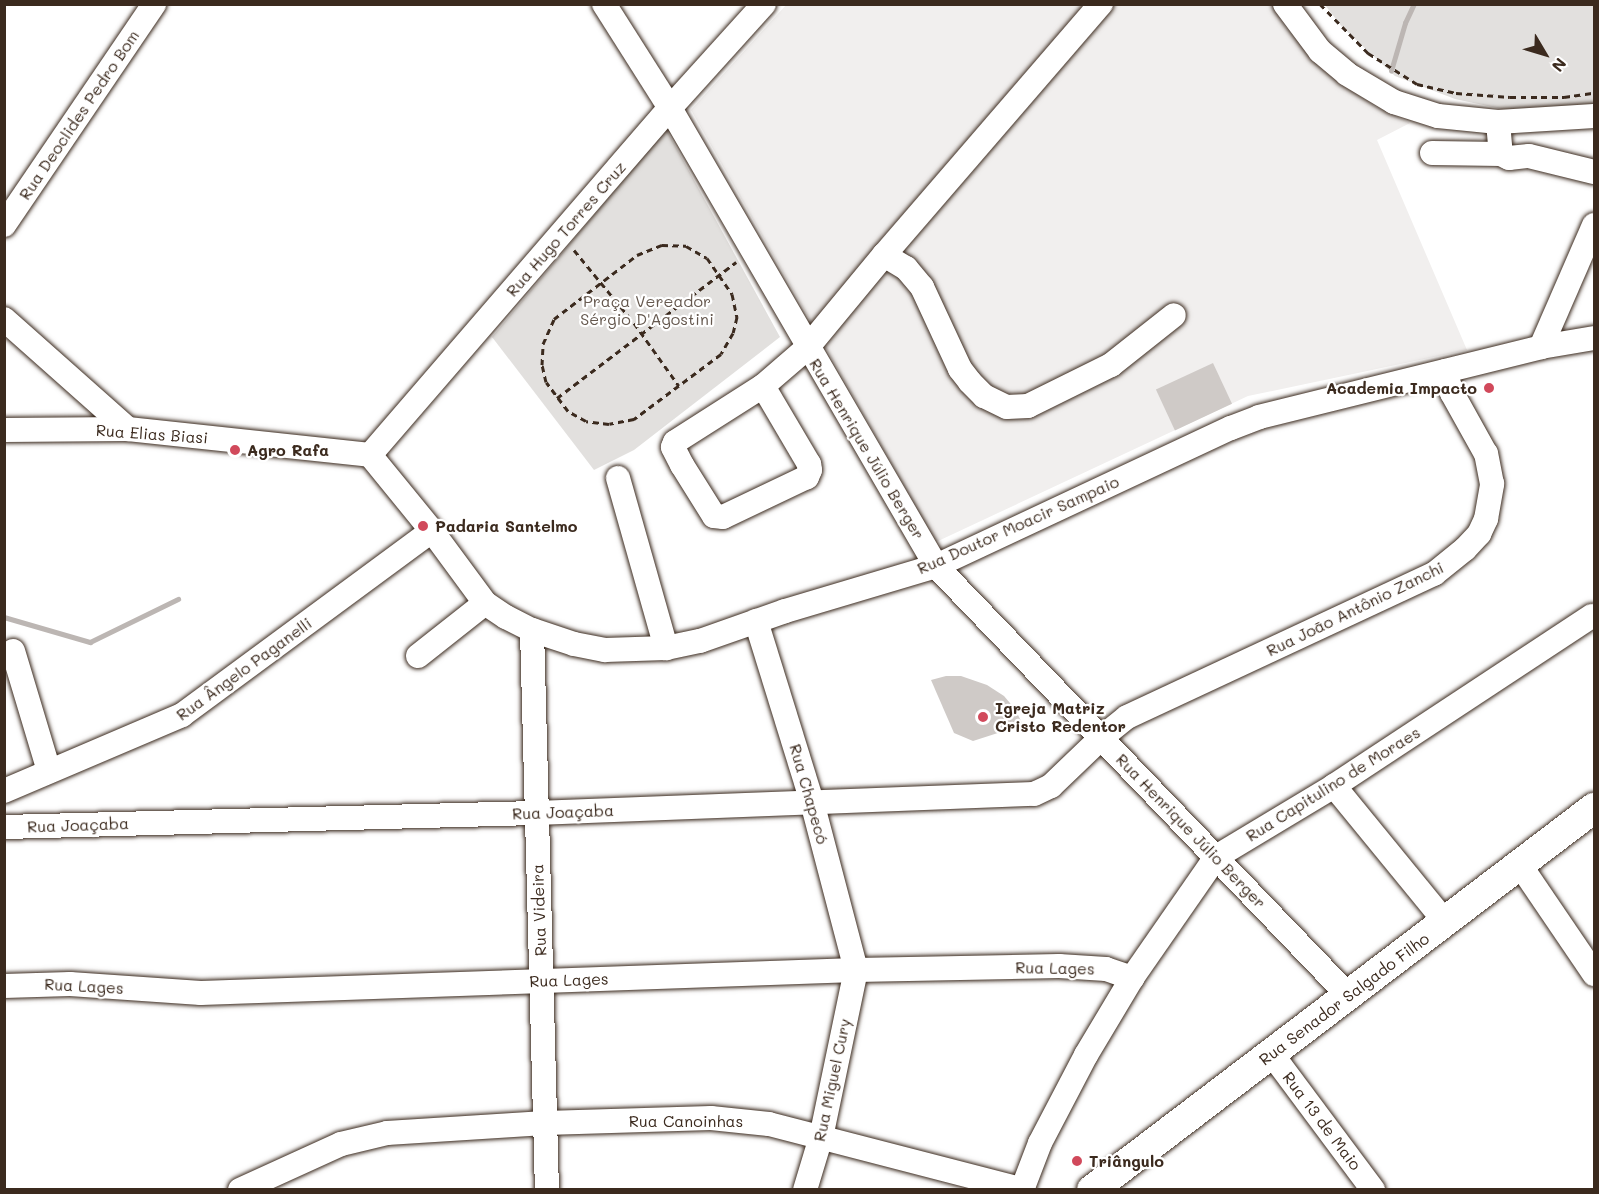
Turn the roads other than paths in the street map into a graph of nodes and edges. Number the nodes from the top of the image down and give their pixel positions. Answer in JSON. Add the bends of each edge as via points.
{"nodes":[{"id":1,"x":154,"y":4,"type":"edge"},
{"id":2,"x":604,"y":4,"type":"edge"},
{"id":3,"x":764,"y":4,"type":"edge"},
{"id":4,"x":1101,"y":4,"type":"edge"},
{"id":5,"x":1286,"y":4,"type":"edge"},
{"id":6,"x":670,"y":108,"type":"junction"},
{"id":7,"x":1594,"y":116,"type":"edge"},
{"id":8,"x":1498,"y":122,"type":"junction"},
{"id":9,"x":1432,"y":153,"type":"dead end"},
{"id":10,"x":1501,"y":154,"type":"junction"},
{"id":11,"x":1594,"y":172,"type":"edge"},
{"id":12,"x":4,"y":225,"type":"edge"},
{"id":13,"x":1594,"y":225,"type":"edge"},
{"id":14,"x":884,"y":255,"type":"junction"},
{"id":15,"x":1174,"y":315,"type":"dead end"},
{"id":16,"x":4,"y":319,"type":"edge"},
{"id":17,"x":1594,"y":338,"type":"edge"},
{"id":18,"x":1541,"y":347,"type":"junction"},
{"id":19,"x":807,"y":348,"type":"junction"},
{"id":20,"x":1445,"y":371,"type":"junction"},
{"id":21,"x":763,"y":386,"type":"junction"},
{"id":22,"x":128,"y":429,"type":"junction"},
{"id":23,"x":4,"y":430,"type":"edge"},
{"id":24,"x":370,"y":455,"type":"junction"},
{"id":25,"x":618,"y":478,"type":"dead end"},
{"id":26,"x":432,"y":531,"type":"junction"},
{"id":27,"x":936,"y":566,"type":"junction"},
{"id":28,"x":485,"y":603,"type":"junction"},
{"id":29,"x":1592,"y":616,"type":"dead end"},
{"id":30,"x":756,"y":621,"type":"junction"},
{"id":31,"x":532,"y":630,"type":"junction"},
{"id":32,"x":666,"y":648,"type":"junction"},
{"id":33,"x":13,"y":651,"type":"dead end"},
{"id":34,"x":418,"y":656,"type":"dead end"},
{"id":35,"x":1101,"y":738,"type":"junction"},
{"id":36,"x":49,"y":771,"type":"junction"},
{"id":37,"x":1334,"y":786,"type":"junction"},
{"id":38,"x":4,"y":791,"type":"edge"},
{"id":39,"x":812,"y":802,"type":"junction"},
{"id":40,"x":1594,"y":808,"type":"edge"},
{"id":41,"x":536,"y":813,"type":"junction"},
{"id":42,"x":4,"y":827,"type":"edge"},
{"id":43,"x":1216,"y":857,"type":"junction"},
{"id":44,"x":1520,"y":865,"type":"junction"},
{"id":45,"x":1446,"y":923,"type":"junction"},
{"id":46,"x":856,"y":969,"type":"junction"},
{"id":47,"x":1594,"y":974,"type":"edge"},
{"id":48,"x":1132,"y":978,"type":"junction"},
{"id":49,"x":541,"y":981,"type":"junction"},
{"id":50,"x":4,"y":986,"type":"edge"},
{"id":51,"x":1349,"y":996,"type":"junction"},
{"id":52,"x":1271,"y":1053,"type":"junction"},
{"id":53,"x":545,"y":1123,"type":"junction"},
{"id":54,"x":821,"y":1137,"type":"junction"},
{"id":55,"x":1023,"y":1189,"type":"edge"},
{"id":56,"x":240,"y":1190,"type":"edge"},
{"id":57,"x":547,"y":1190,"type":"edge"},
{"id":58,"x":805,"y":1190,"type":"edge"},
{"id":59,"x":1092,"y":1190,"type":"edge"},
{"id":60,"x":1374,"y":1190,"type":"edge"}],
"edges":[{"from":1,"to":12,"type":"street","name":"Rua Deoclides Pedro Bom"},
{"from":2,"to":6,"type":"street","name":"Rua Henrique Júlio Berger"},
{"from":3,"to":6,"type":"street","name":"Rua Hugo Torres Cruz"},
{"from":4,"to":14,"type":"street"},
{"from":5,"to":8,"type":"street","via":[[1320,51],[1347,74],[1394,102],[1437,116]]},
{"from":6,"to":19,"type":"street","name":"Rua Henrique Júlio Berger"},
{"from":6,"to":24,"type":"street","name":"Rua Hugo Torres Cruz"},
{"from":7,"to":8,"type":"street"},
{"from":8,"to":10,"type":"street"},
{"from":9,"to":10,"type":"street"},
{"from":10,"to":11,"type":"street","via":[[1509,158],[1529,156]]},
{"from":13,"to":18,"type":"street"},
{"from":14,"to":15,"type":"street","via":[[906,268],[922,288],[970,382],[984,396],[1007,407],[1028,406],[1111,365]]},
{"from":14,"to":19,"type":"street"},
{"from":16,"to":22,"type":"street"},
{"from":17,"to":18,"type":"street","name":"Rua Doutor Moacir Sampaio"},
{"from":18,"to":20,"type":"street","name":"Rua Doutor Moacir Sampaio"},
{"from":19,"to":21,"type":"street"},
{"from":19,"to":27,"type":"street","name":"Rua Henrique Júlio Berger"},
{"from":20,"to":27,"type":"street","name":"Rua Doutor Moacir Sampaio","via":[[1281,411],[1231,428]]},
{"from":20,"to":35,"type":"street","name":"Rua João Antônio Zanchi","via":[[1452,393],[1486,454],[1492,484],[1486,519],[1466,549],[1434,574],[1137,712]]},
{"from":21,"to":21,"type":"street","via":[[675,442],[673,447],[714,516],[723,517],[807,477],[810,470]]},
{"from":22,"to":23,"type":"street","name":"Rua Elias Biasi"},
{"from":22,"to":24,"type":"street","name":"Rua Elias Biasi"},
{"from":24,"to":26,"type":"street","name":"Rua Doutor Moacir Sampaio"},
{"from":25,"to":32,"type":"street"},
{"from":26,"to":28,"type":"street","name":"Rua Doutor Moacir Sampaio"},
{"from":26,"to":36,"type":"street","name":"Rua Ângelo Paganelli","via":[[182,715]]},
{"from":27,"to":30,"type":"street","name":"Rua Doutor Moacir Sampaio"},
{"from":27,"to":35,"type":"street","name":"Rua Henrique Júlio Berger"},
{"from":28,"to":31,"type":"street","name":"Rua Doutor Moacir Sampaio"},
{"from":28,"to":34,"type":"street"},
{"from":29,"to":37,"type":"street","name":"Rua Capitulino de Moraes"},
{"from":30,"to":32,"type":"street","name":"Rua Doutor Moacir Sampaio","via":[[700,641]]},
{"from":30,"to":39,"type":"street","name":"Rua Chapecó"},
{"from":31,"to":32,"type":"street","name":"Rua Doutor Moacir Sampaio","via":[[605,650]]},
{"from":31,"to":41,"type":"street","name":"Rua Videira"},
{"from":33,"to":36,"type":"street"},
{"from":35,"to":39,"type":"street","name":"Rua Joaçaba","via":[[1051,786],[1035,794]]},
{"from":35,"to":43,"type":"street","name":"Rua Henrique Júlio Berger"},
{"from":36,"to":38,"type":"street","name":"Rua Ângelo Paganelli"},
{"from":37,"to":43,"type":"street","name":"Rua Capitulino de Moraes"},
{"from":37,"to":45,"type":"street"},
{"from":39,"to":41,"type":"street","name":"Rua Joaçaba"},
{"from":39,"to":46,"type":"street","name":"Rua Chapecó"},
{"from":40,"to":44,"type":"main road","name":"Rua Senador Salgado Filho"},
{"from":41,"to":42,"type":"street","name":"Rua Joaçaba"},
{"from":41,"to":49,"type":"street","name":"Rua Videira"},
{"from":43,"to":48,"type":"street","name":"Rua Capitulino de Moraes"},
{"from":43,"to":51,"type":"street","name":"Rua Henrique Júlio Berger"},
{"from":44,"to":45,"type":"main road","name":"Rua Senador Salgado Filho"},
{"from":44,"to":47,"type":"street"},
{"from":45,"to":51,"type":"main road","name":"Rua Senador Salgado Filho"},
{"from":46,"to":48,"type":"street","name":"Rua Lages","via":[[1085,966]]},
{"from":46,"to":49,"type":"street","name":"Rua Lages"},
{"from":46,"to":54,"type":"street","name":"Rua Miguel Cury"},
{"from":48,"to":55,"type":"street","name":"Rua Capitulino de Moraes","via":[[1058,1105]]},
{"from":49,"to":50,"type":"street","name":"Rua Lages","via":[[201,993],[70,984]]},
{"from":49,"to":53,"type":"street","name":"Rua Videira"},
{"from":51,"to":52,"type":"main road","name":"Rua Senador Salgado Filho"},
{"from":52,"to":59,"type":"main road","name":"Rua Senador Salgado Filho"},
{"from":52,"to":60,"type":"street","name":"Rua 13 de Maio"},
{"from":53,"to":54,"type":"street","name":"Rua Canoinhas","via":[[732,1119]]},
{"from":53,"to":56,"type":"street","name":"Rua Canoinhas","via":[[363,1137]]},
{"from":53,"to":57,"type":"street","name":"Rua Videira"},
{"from":54,"to":55,"type":"street","name":"Rua Canoinhas"},
{"from":54,"to":58,"type":"street","name":"Rua Miguel Cury"}]}
